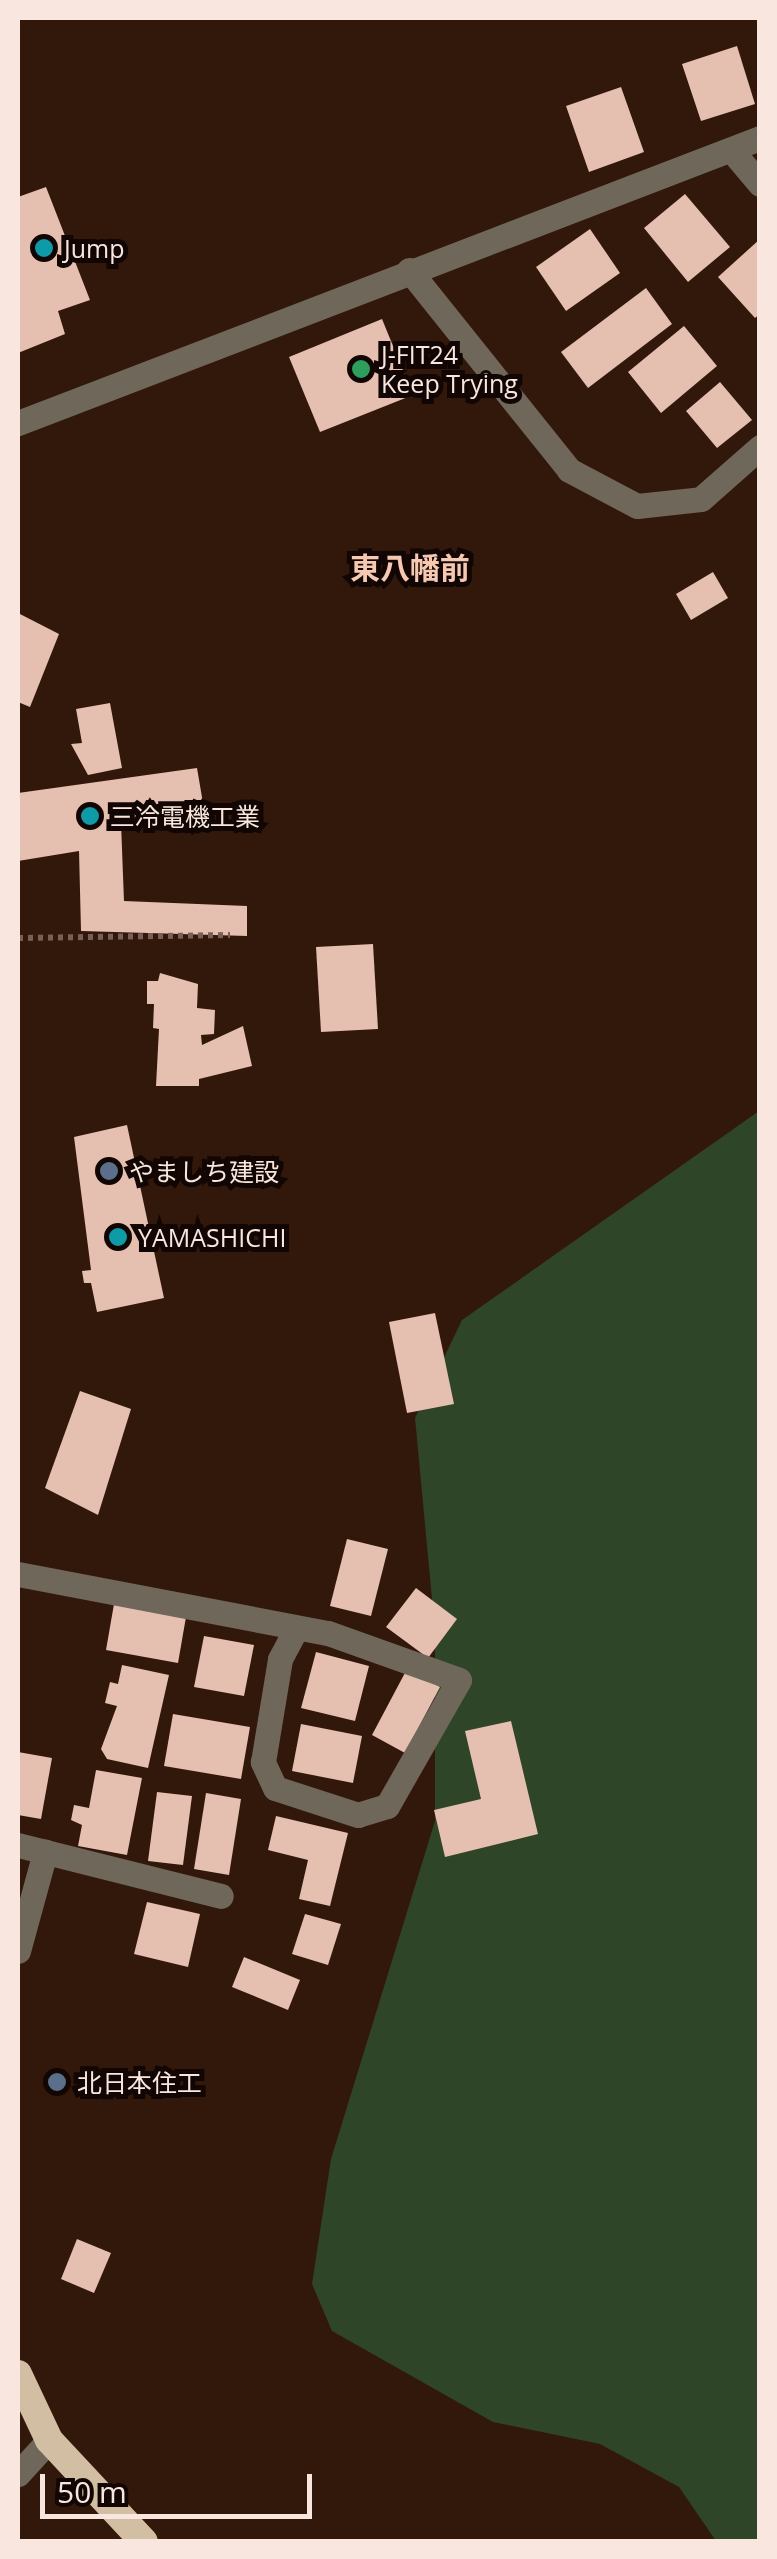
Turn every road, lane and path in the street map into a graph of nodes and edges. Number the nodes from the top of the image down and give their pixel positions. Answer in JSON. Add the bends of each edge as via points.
{"nodes":[{"id":1,"x":760,"y":138,"type":"edge"},
{"id":2,"x":732,"y":151,"type":"junction"},
{"id":3,"x":760,"y":184,"type":"edge"},
{"id":4,"x":409,"y":270,"type":"junction"},
{"id":5,"x":18,"y":423,"type":"edge"},
{"id":6,"x":760,"y":447,"type":"edge"},
{"id":7,"x":230,"y":934,"type":"dead end"},
{"id":8,"x":18,"y":938,"type":"edge"},
{"id":9,"x":18,"y":1574,"type":"edge"},
{"id":10,"x":294,"y":1631,"type":"junction"},
{"id":11,"x":18,"y":1845,"type":"edge"},
{"id":12,"x":45,"y":1852,"type":"junction"},
{"id":13,"x":222,"y":1896,"type":"dead end"},
{"id":14,"x":18,"y":1951,"type":"edge"},
{"id":15,"x":18,"y":2374,"type":"edge"},
{"id":16,"x":48,"y":2440,"type":"junction"},
{"id":17,"x":18,"y":2474,"type":"edge"},
{"id":18,"x":144,"y":2542,"type":"edge"}],
"edges":[{"from":1,"to":2,"type":"street"},
{"from":2,"to":3,"type":"street"},
{"from":2,"to":4,"type":"street"},
{"from":4,"to":5,"type":"street"},
{"from":4,"to":6,"type":"street","via":[[570,470],[638,506],[700,499]]},
{"from":7,"to":8,"type":"path"},
{"from":9,"to":10,"type":"street"},
{"from":10,"to":10,"type":"street","via":[[328,1634],[459,1680],[387,1806],[358,1814],[275,1788],[263,1762],[280,1659]]},
{"from":11,"to":12,"type":"street"},
{"from":12,"to":13,"type":"street"},
{"from":12,"to":14,"type":"street"},
{"from":15,"to":16,"type":"highway"},
{"from":16,"to":17,"type":"street"},
{"from":16,"to":18,"type":"highway"}]}
